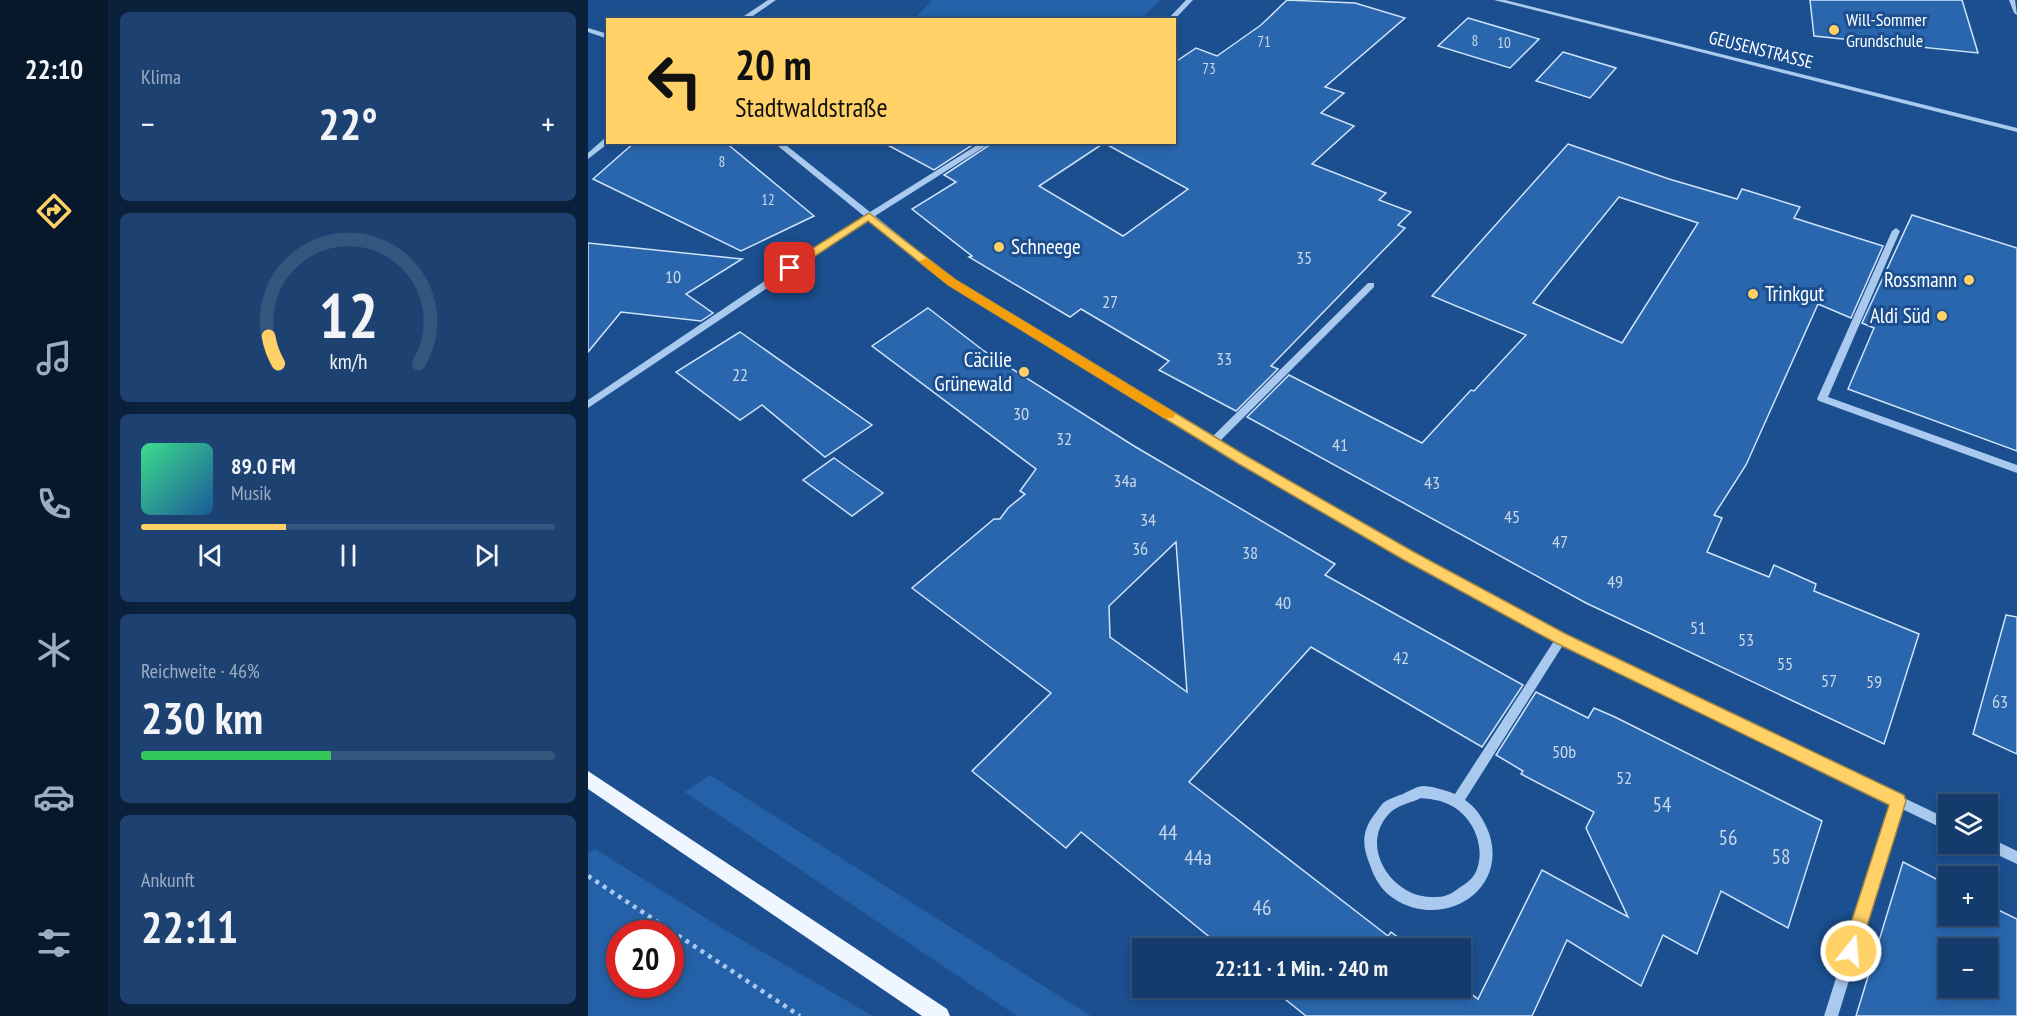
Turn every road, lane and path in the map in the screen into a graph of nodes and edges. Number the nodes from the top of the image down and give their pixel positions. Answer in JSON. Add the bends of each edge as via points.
{"nodes":[{"id":1,"x":773,"y":0,"type":"edge"},
{"id":2,"x":1190,"y":0,"type":"edge"},
{"id":3,"x":1497,"y":0,"type":"edge"},
{"id":4,"x":2012,"y":0,"type":"edge"},
{"id":5,"x":2017,"y":13,"type":"edge"},
{"id":6,"x":744,"y":18,"type":"edge"},
{"id":7,"x":1172,"y":18,"type":"edge"},
{"id":8,"x":588,"y":30,"type":"edge"},
{"id":9,"x":606,"y":36,"type":"edge"},
{"id":10,"x":2017,"y":130,"type":"edge"},
{"id":11,"x":606,"y":143,"type":"edge"},
{"id":12,"x":779,"y":144,"type":"edge"},
{"id":13,"x":985,"y":144,"type":"edge"},
{"id":14,"x":588,"y":157,"type":"edge"},
{"id":15,"x":869,"y":216,"type":"junction"},
{"id":16,"x":1896,"y":231,"type":"dead end"},
{"id":17,"x":1371,"y":285,"type":"dead end"},
{"id":18,"x":588,"y":405,"type":"edge"},
{"id":19,"x":1213,"y":442,"type":"junction"},
{"id":20,"x":2017,"y":469,"type":"edge"},
{"id":21,"x":1561,"y":639,"type":"junction"},
{"id":22,"x":588,"y":779,"type":"edge"},
{"id":23,"x":1898,"y":801,"type":"junction"},
{"id":24,"x":1457,"y":802,"type":"junction"},
{"id":25,"x":1938,"y":820,"type":"edge"},
{"id":26,"x":1998,"y":849,"type":"edge"},
{"id":27,"x":2017,"y":858,"type":"edge"},
{"id":28,"x":588,"y":876,"type":"edge"},
{"id":29,"x":800,"y":1016,"type":"edge"},
{"id":30,"x":940,"y":1016,"type":"edge"},
{"id":31,"x":1831,"y":1016,"type":"edge"}],
"edges":[{"from":1,"to":6,"type":"street"},
{"from":2,"to":7,"type":"street"},
{"from":3,"to":10,"type":"street","name":"GEUSENSTRASSE"},
{"from":4,"to":5,"type":"street"},
{"from":8,"to":9,"type":"street"},
{"from":11,"to":14,"type":"street"},
{"from":12,"to":15,"type":"street"},
{"from":13,"to":15,"type":"street"},
{"from":15,"to":18,"type":"street"},
{"from":15,"to":19,"type":"street","via":[[952,282]]},
{"from":16,"to":20,"type":"street","via":[[1822,399]]},
{"from":17,"to":19,"type":"street"},
{"from":19,"to":21,"type":"street"},
{"from":21,"to":23,"type":"street"},
{"from":21,"to":24,"type":"street"},
{"from":22,"to":30,"type":"main road"},
{"from":23,"to":25,"type":"street"},
{"from":23,"to":31,"type":"street"},
{"from":24,"to":24,"type":"street","via":[[1440,794],[1422,792],[1387,805],[1376,819],[1370,837],[1371,856],[1378,874],[1391,889],[1409,900],[1429,905],[1448,903],[1465,895],[1478,882],[1486,866],[1487,847],[1472,813]]},
{"from":26,"to":27,"type":"street"},
{"from":28,"to":29,"type":"path"}]}
